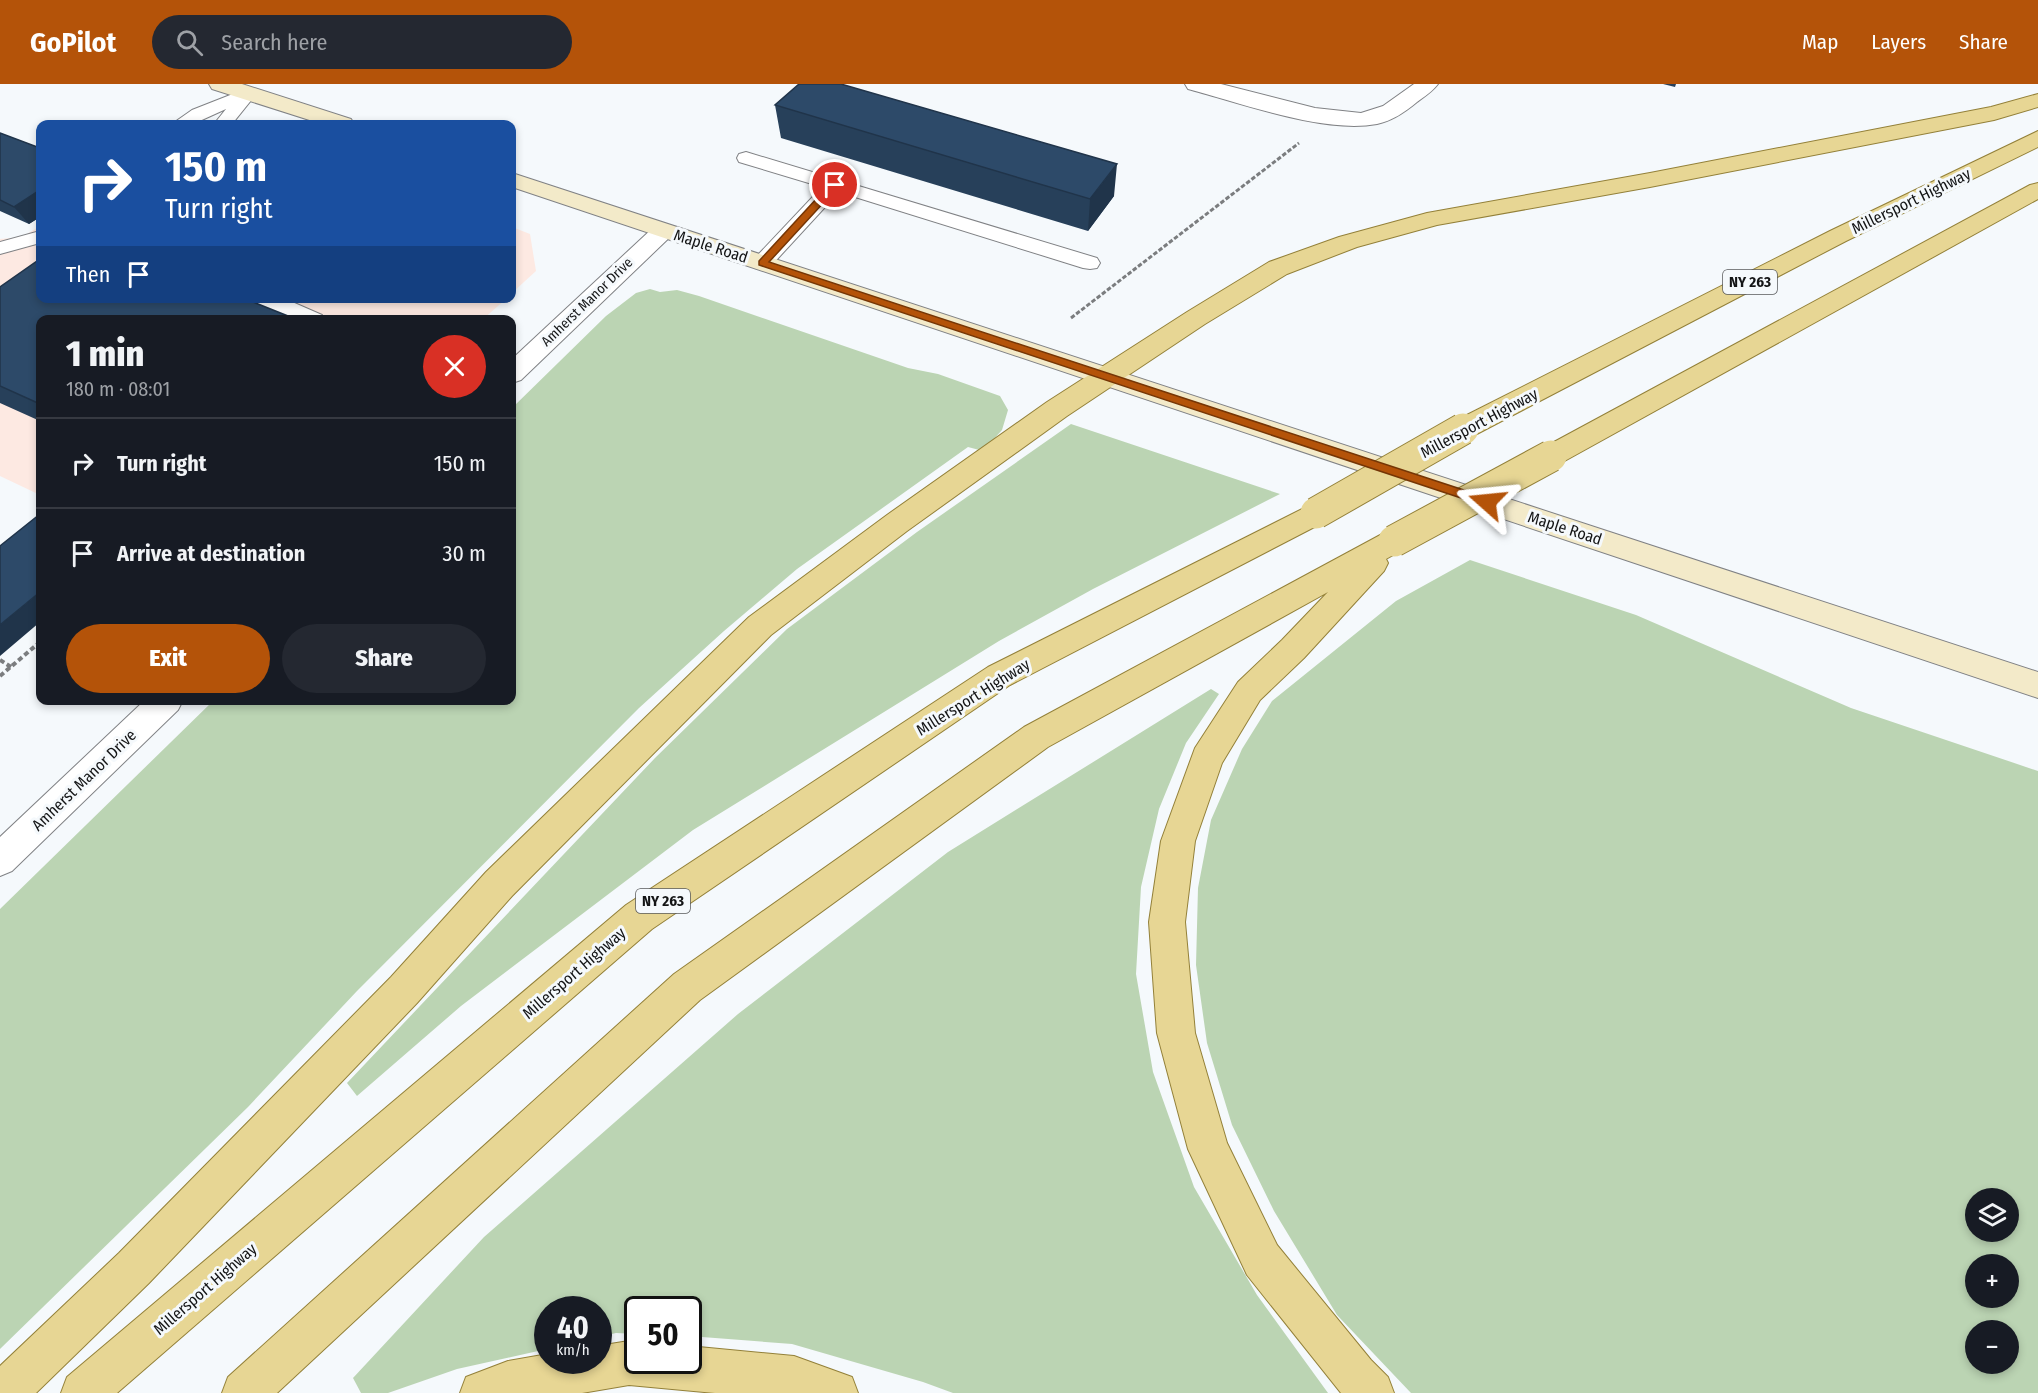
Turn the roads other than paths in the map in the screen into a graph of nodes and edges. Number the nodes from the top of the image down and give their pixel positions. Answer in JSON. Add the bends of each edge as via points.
{"nodes":[{"id":1,"x":220,"y":84,"type":"edge"},
{"id":2,"x":1196,"y":84,"type":"edge"},
{"id":3,"x":1427,"y":84,"type":"edge"},
{"id":4,"x":248,"y":93,"type":"junction"},
{"id":5,"x":2038,"y":100,"type":"edge"},
{"id":6,"x":188,"y":120,"type":"edge"},
{"id":7,"x":226,"y":120,"type":"edge"},
{"id":8,"x":331,"y":120,"type":"edge"},
{"id":9,"x":2038,"y":138,"type":"edge"},
{"id":10,"x":746,"y":158,"type":"dead end"},
{"id":11,"x":516,"y":181,"type":"edge"},
{"id":12,"x":835,"y":185,"type":"junction"},
{"id":13,"x":2038,"y":190,"type":"edge"},
{"id":14,"x":663,"y":231,"type":"junction"},
{"id":15,"x":36,"y":238,"type":"edge"},
{"id":16,"x":0,"y":248,"type":"edge"},
{"id":17,"x":762,"y":263,"type":"junction"},
{"id":18,"x":1090,"y":263,"type":"dead end"},
{"id":19,"x":275,"y":303,"type":"edge"},
{"id":20,"x":303,"y":315,"type":"edge"},
{"id":21,"x":516,"y":370,"type":"edge"},
{"id":22,"x":1109,"y":377,"type":"junction"},
{"id":23,"x":1394,"y":541,"type":"junction"},
{"id":24,"x":2038,"y":685,"type":"edge"},
{"id":25,"x":162,"y":705,"type":"edge"},
{"id":26,"x":0,"y":860,"type":"edge"},
{"id":27,"x":4,"y":1393,"type":"edge"},
{"id":28,"x":83,"y":1393,"type":"edge"},
{"id":29,"x":244,"y":1393,"type":"edge"},
{"id":30,"x":482,"y":1393,"type":"edge"},
{"id":31,"x":836,"y":1393,"type":"edge"},
{"id":32,"x":1372,"y":1393,"type":"edge"}],
"edges":[{"from":1,"to":4,"type":"main road"},
{"from":2,"to":3,"type":"street","via":[[1329,118],[1355,120],[1375,118],[1394,110]]},
{"from":4,"to":6,"type":"lane"},
{"from":4,"to":7,"type":"lane"},
{"from":4,"to":8,"type":"main road"},
{"from":5,"to":22,"type":"main road","via":[[1994,113],[1435,218],[1348,242],[1278,268]]},
{"from":9,"to":28,"type":"main road","name":"Millersport Highway","number":"NY 263","bridge":true,"via":[[1463,429],[1316,513],[999,676],[639,917]]},
{"from":10,"to":12,"type":"lane"},
{"from":11,"to":14,"type":"main road","name":"Maple Road"},
{"from":12,"to":17,"type":"lane"},
{"from":12,"to":18,"type":"lane"},
{"from":13,"to":23,"type":"main road","bridge":true},
{"from":14,"to":17,"type":"main road","name":"Maple Road"},
{"from":14,"to":21,"type":"street","name":"Amherst Manor Drive"},
{"from":15,"to":16,"type":"lane"},
{"from":17,"to":22,"type":"main road","name":"Maple Road"},
{"from":19,"to":20,"type":"lane"},
{"from":22,"to":24,"type":"main road","name":"Maple Road"},
{"from":22,"to":27,"type":"main road","via":[[1047,416],[897,523],[760,626],[499,884],[404,990],[150,1251]]},
{"from":23,"to":29,"type":"main road","via":[[1036,737],[687,987]]},
{"from":23,"to":32,"type":"main road","via":[[1249,691],[1207,758],[1178,841],[1167,922],[1176,1033],[1208,1149],[1262,1260]]},
{"from":25,"to":26,"type":"street","name":"Amherst Manor Drive"},
{"from":30,"to":31,"type":"main road","via":[[508,1383],[629,1363],[794,1378]]}]}
